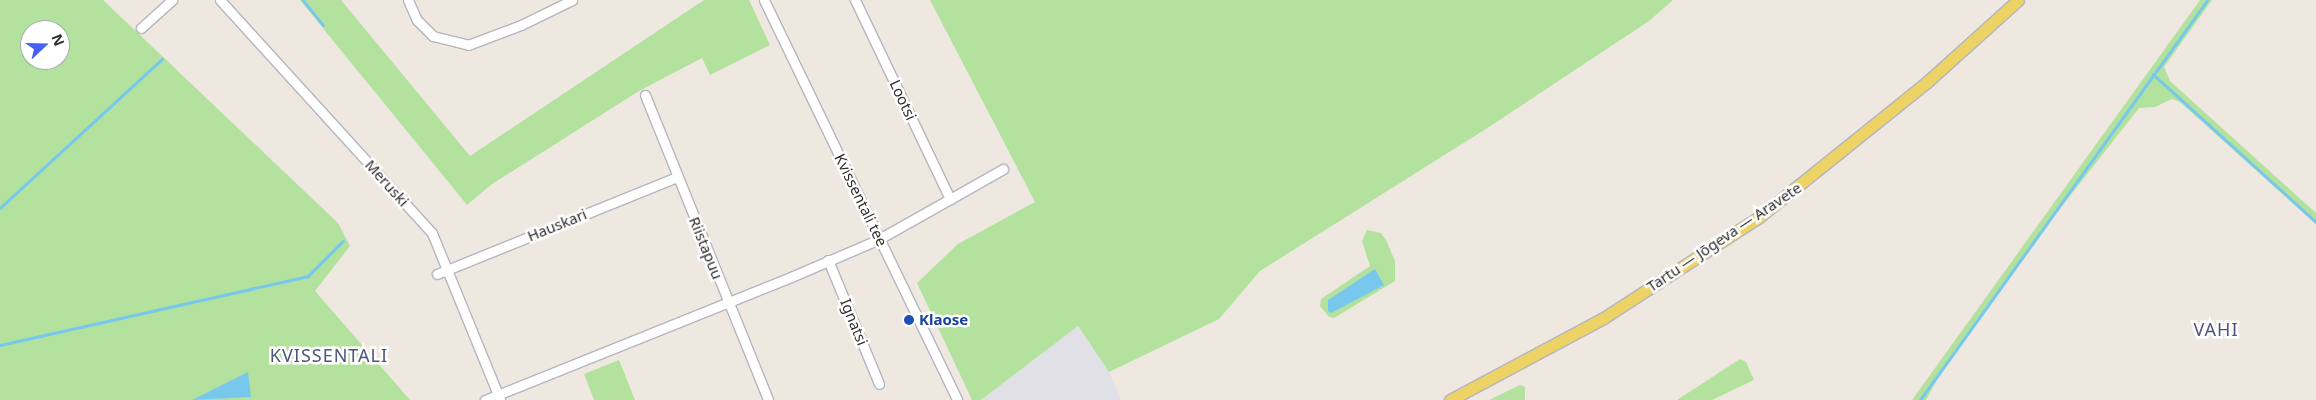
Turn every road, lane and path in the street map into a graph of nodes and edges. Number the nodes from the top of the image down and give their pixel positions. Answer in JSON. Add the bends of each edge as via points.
{"nodes":[{"id":1,"x":172,"y":0,"type":"edge"},
{"id":2,"x":220,"y":0,"type":"edge"},
{"id":3,"x":408,"y":0,"type":"edge"},
{"id":4,"x":572,"y":0,"type":"edge"},
{"id":5,"x":764,"y":0,"type":"edge"},
{"id":6,"x":855,"y":0,"type":"edge"},
{"id":7,"x":2018,"y":0,"type":"edge"},
{"id":8,"x":141,"y":28,"type":"dead end"},
{"id":9,"x":646,"y":95,"type":"dead end"},
{"id":10,"x":1003,"y":169,"type":"dead end"},
{"id":11,"x":677,"y":177,"type":"junction"},
{"id":12,"x":950,"y":200,"type":"junction"},
{"id":13,"x":879,"y":239,"type":"junction"},
{"id":14,"x":828,"y":260,"type":"junction"},
{"id":15,"x":448,"y":269,"type":"junction"},
{"id":16,"x":437,"y":274,"type":"dead end"},
{"id":17,"x":728,"y":302,"type":"junction"},
{"id":18,"x":1530,"y":358,"type":"junction"},
{"id":19,"x":879,"y":384,"type":"dead end"},
{"id":20,"x":499,"y":398,"type":"edge"},
{"id":21,"x":485,"y":400,"type":"edge"},
{"id":22,"x":768,"y":400,"type":"edge"},
{"id":23,"x":957,"y":400,"type":"edge"},
{"id":24,"x":1450,"y":400,"type":"edge"},
{"id":25,"x":1467,"y":400,"type":"edge"}],
"edges":[{"from":1,"to":8,"type":"street"},
{"from":2,"to":15,"type":"street","name":"Meruski","via":[[428,227]]},
{"from":3,"to":4,"type":"street","via":[[417,20],[432,36],[468,44],[499,35]]},
{"from":5,"to":13,"type":"street","name":"Kvissentali tee"},
{"from":6,"to":12,"type":"street","name":"Lootsi"},
{"from":7,"to":18,"type":"main road","name":"Tartu — Jõgeva — Aravete","via":[[1920,88],[1759,217],[1612,312]]},
{"from":9,"to":11,"type":"street","name":"Riistapuu"},
{"from":10,"to":12,"type":"street"},
{"from":11,"to":15,"type":"street","name":"Hauskari"},
{"from":11,"to":17,"type":"street","name":"Riistapuu"},
{"from":12,"to":13,"type":"street"},
{"from":13,"to":14,"type":"street"},
{"from":13,"to":23,"type":"street","name":"Kvissentali tee"},
{"from":14,"to":17,"type":"street"},
{"from":14,"to":19,"type":"street","name":"Ignatsi"},
{"from":15,"to":16,"type":"street","name":"Hauskari"},
{"from":15,"to":20,"type":"street","name":"Meruski","via":[[483,372]]},
{"from":17,"to":20,"type":"street"},
{"from":17,"to":22,"type":"street","name":"Riistapuu"},
{"from":18,"to":24,"type":"main road","name":"Tartu — Jõgeva — Aravete"},
{"from":18,"to":25,"type":"main road","via":[[1522,369]]},
{"from":20,"to":21,"type":"street"}]}
